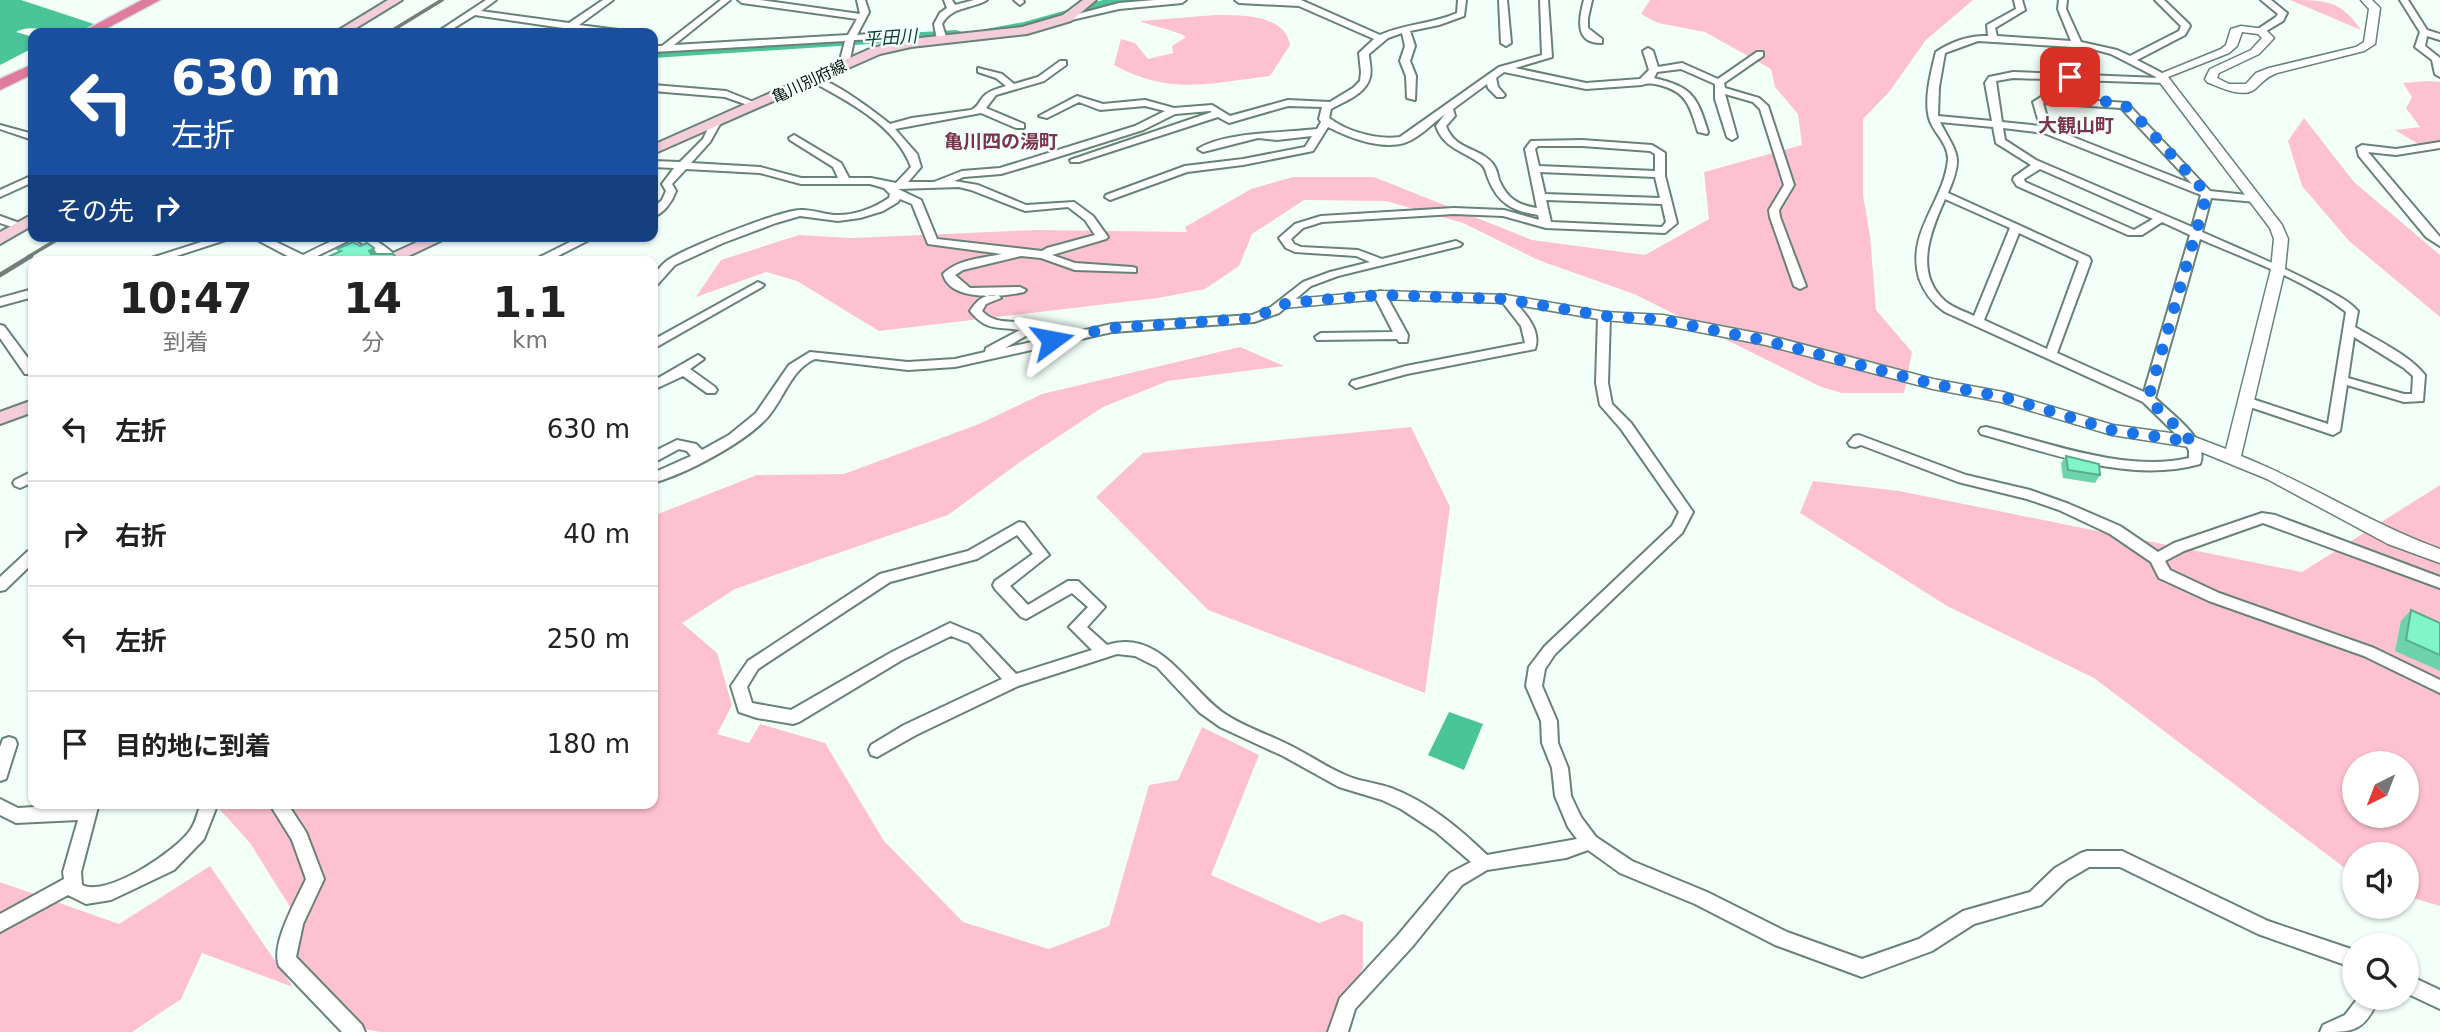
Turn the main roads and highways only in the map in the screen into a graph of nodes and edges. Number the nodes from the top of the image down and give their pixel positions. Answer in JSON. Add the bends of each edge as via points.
{"nodes":[{"id":1,"x":153,"y":0,"type":"edge"},
{"id":2,"x":166,"y":0,"type":"edge"},
{"id":3,"x":396,"y":0,"type":"edge"},
{"id":4,"x":403,"y":0,"type":"edge"},
{"id":5,"x":1078,"y":9,"type":"edge"},
{"id":6,"x":128,"y":16,"type":"junction"},
{"id":7,"x":100,"y":28,"type":"edge"},
{"id":8,"x":110,"y":28,"type":"edge"},
{"id":9,"x":348,"y":28,"type":"edge"},
{"id":10,"x":355,"y":28,"type":"edge"},
{"id":11,"x":28,"y":64,"type":"edge"},
{"id":12,"x":28,"y":71,"type":"edge"},
{"id":13,"x":0,"y":78,"type":"edge"},
{"id":14,"x":0,"y":85,"type":"edge"},
{"id":15,"x":658,"y":148,"type":"edge"},
{"id":16,"x":27,"y":223,"type":"edge"},
{"id":17,"x":0,"y":239,"type":"edge"},
{"id":18,"x":429,"y":242,"type":"edge"},
{"id":19,"x":395,"y":256,"type":"edge"},
{"id":20,"x":28,"y":408,"type":"edge"},
{"id":21,"x":0,"y":418,"type":"edge"}],
"edges":[{"from":1,"to":6,"type":"highway"},
{"from":2,"to":6,"type":"highway"},
{"from":3,"to":9,"type":"main road"},
{"from":4,"to":10,"type":"main road"},
{"from":5,"to":15,"type":"main road","name":"亀川別府線","via":[[1023,31],[941,37],[890,47]]},
{"from":6,"to":7,"type":"highway"},
{"from":6,"to":8,"type":"highway"},
{"from":11,"to":13,"type":"highway"},
{"from":12,"to":14,"type":"highway"},
{"from":16,"to":17,"type":"main road"},
{"from":18,"to":19,"type":"main road"},
{"from":20,"to":21,"type":"main road"}]}
